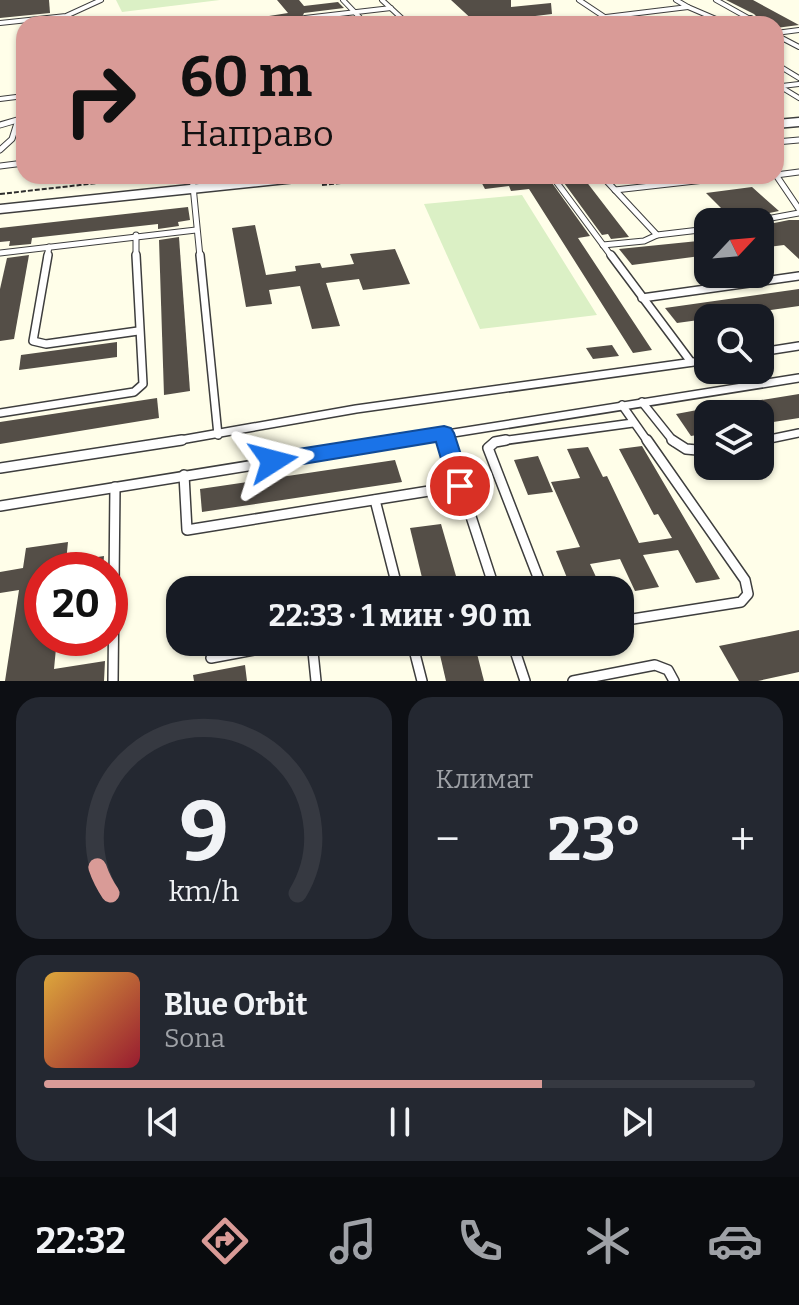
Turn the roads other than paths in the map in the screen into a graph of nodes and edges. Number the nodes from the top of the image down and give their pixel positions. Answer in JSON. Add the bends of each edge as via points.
{"nodes":[{"id":1,"x":101,"y":0,"type":"edge"},
{"id":2,"x":343,"y":0,"type":"edge"},
{"id":3,"x":382,"y":0,"type":"edge"},
{"id":4,"x":579,"y":0,"type":"edge"},
{"id":5,"x":676,"y":0,"type":"edge"},
{"id":6,"x":716,"y":0,"type":"edge"},
{"id":7,"x":688,"y":7,"type":"junction"},
{"id":8,"x":391,"y":8,"type":"junction"},
{"id":9,"x":355,"y":12,"type":"junction"},
{"id":10,"x":57,"y":16,"type":"edge"},
{"id":11,"x":322,"y":16,"type":"edge"},
{"id":12,"x":359,"y":16,"type":"edge"},
{"id":13,"x":400,"y":16,"type":"edge"},
{"id":14,"x":604,"y":16,"type":"edge"},
{"id":15,"x":614,"y":16,"type":"edge"},
{"id":16,"x":706,"y":16,"type":"edge"},
{"id":17,"x":747,"y":16,"type":"edge"},
{"id":18,"x":16,"y":133,"type":"edge"},
{"id":19,"x":1,"y":149,"type":"edge"},
{"id":20,"x":186,"y":184,"type":"edge"},
{"id":21,"x":193,"y":184,"type":"edge"},
{"id":22,"x":558,"y":184,"type":"edge"},
{"id":23,"x":609,"y":184,"type":"edge"},
{"id":24,"x":669,"y":184,"type":"edge"},
{"id":25,"x":782,"y":184,"type":"edge"},
{"id":26,"x":615,"y":190,"type":"junction"},
{"id":27,"x":0,"y":209,"type":"edge"},
{"id":28,"x":799,"y":211,"type":"edge"},
{"id":29,"x":774,"y":217,"type":"edge"},
{"id":30,"x":196,"y":230,"type":"junction"},
{"id":31,"x":694,"y":231,"type":"edge"},
{"id":32,"x":136,"y":235,"type":"junction"},
{"id":33,"x":657,"y":235,"type":"junction"},
{"id":34,"x":603,"y":245,"type":"junction"},
{"id":35,"x":49,"y":247,"type":"junction"},
{"id":36,"x":0,"y":253,"type":"edge"},
{"id":37,"x":799,"y":276,"type":"edge"},
{"id":38,"x":642,"y":298,"type":"junction"},
{"id":39,"x":138,"y":331,"type":"junction"},
{"id":40,"x":799,"y":346,"type":"edge"},
{"id":41,"x":774,"y":350,"type":"edge"},
{"id":42,"x":691,"y":362,"type":"junction"},
{"id":43,"x":694,"y":362,"type":"edge"},
{"id":44,"x":799,"y":378,"type":"edge"},
{"id":45,"x":642,"y":402,"type":"junction"},
{"id":46,"x":622,"y":405,"type":"junction"},
{"id":47,"x":0,"y":413,"type":"edge"},
{"id":48,"x":633,"y":423,"type":"junction"},
{"id":49,"x":444,"y":433,"type":"junction"},
{"id":50,"x":799,"y":433,"type":"edge"},
{"id":51,"x":218,"y":435,"type":"junction"},
{"id":52,"x":774,"y":438,"type":"edge"},
{"id":53,"x":694,"y":450,"type":"edge"},
{"id":54,"x":0,"y":468,"type":"edge"},
{"id":55,"x":184,"y":475,"type":"junction"},
{"id":56,"x":460,"y":486,"type":"junction"},
{"id":57,"x":115,"y":487,"type":"junction"},
{"id":58,"x":375,"y":500,"type":"junction"},
{"id":59,"x":0,"y":506,"type":"edge"},
{"id":60,"x":394,"y":576,"type":"edge"},
{"id":61,"x":490,"y":576,"type":"edge"},
{"id":62,"x":538,"y":576,"type":"edge"},
{"id":63,"x":634,"y":619,"type":"edge"},
{"id":64,"x":222,"y":656,"type":"edge"},
{"id":65,"x":313,"y":656,"type":"edge"},
{"id":66,"x":416,"y":656,"type":"edge"},
{"id":67,"x":517,"y":656,"type":"edge"},
{"id":68,"x":211,"y":658,"type":"dead end"},
{"id":69,"x":113,"y":681,"type":"edge"},
{"id":70,"x":316,"y":681,"type":"edge"},
{"id":71,"x":422,"y":681,"type":"edge"},
{"id":72,"x":525,"y":681,"type":"edge"},
{"id":73,"x":573,"y":681,"type":"edge"},
{"id":74,"x":674,"y":681,"type":"edge"}],
"edges":[{"from":1,"to":10,"type":"lane"},
{"from":2,"to":9,"type":"lane"},
{"from":3,"to":8,"type":"lane"},
{"from":4,"to":14,"type":"lane"},
{"from":5,"to":7,"type":"lane"},
{"from":6,"to":17,"type":"lane"},
{"from":7,"to":15,"type":"lane"},
{"from":7,"to":16,"type":"lane"},
{"from":8,"to":9,"type":"lane"},
{"from":8,"to":13,"type":"lane"},
{"from":9,"to":11,"type":"lane"},
{"from":9,"to":12,"type":"lane"},
{"from":18,"to":19,"type":"lane"},
{"from":20,"to":27,"type":"street"},
{"from":21,"to":30,"type":"lane"},
{"from":22,"to":34,"type":"lane"},
{"from":23,"to":26,"type":"lane"},
{"from":24,"to":26,"type":"lane"},
{"from":25,"to":28,"type":"lane"},
{"from":26,"to":33,"type":"lane"},
{"from":28,"to":29,"type":"lane"},
{"from":30,"to":32,"type":"lane"},
{"from":30,"to":51,"type":"lane"},
{"from":31,"to":33,"type":"lane"},
{"from":32,"to":35,"type":"lane"},
{"from":32,"to":39,"type":"lane"},
{"from":33,"to":34,"type":"lane"},
{"from":34,"to":38,"type":"lane"},
{"from":35,"to":36,"type":"lane"},
{"from":35,"to":39,"type":"lane","via":[[33,341],[46,344]]},
{"from":37,"to":38,"type":"lane"},
{"from":38,"to":42,"type":"lane"},
{"from":39,"to":47,"type":"lane","via":[[140,389]]},
{"from":40,"to":41,"type":"lane"},
{"from":42,"to":43,"type":"lane"},
{"from":42,"to":51,"type":"lane","via":[[356,409]]},
{"from":44,"to":45,"type":"lane"},
{"from":45,"to":46,"type":"lane"},
{"from":45,"to":53,"type":"lane","via":[[669,440]]},
{"from":46,"to":48,"type":"lane"},
{"from":46,"to":49,"type":"lane"},
{"from":48,"to":62,"type":"lane","via":[[495,442],[488,448]]},
{"from":48,"to":63,"type":"lane","via":[[745,580],[748,594],[741,602]]},
{"from":49,"to":55,"type":"lane"},
{"from":49,"to":56,"type":"lane"},
{"from":50,"to":52,"type":"lane"},
{"from":51,"to":54,"type":"lane"},
{"from":55,"to":57,"type":"lane"},
{"from":55,"to":58,"type":"lane","via":[[187,530]]},
{"from":56,"to":58,"type":"lane"},
{"from":56,"to":61,"type":"lane"},
{"from":57,"to":59,"type":"lane"},
{"from":57,"to":69,"type":"lane"},
{"from":58,"to":60,"type":"lane"},
{"from":64,"to":68,"type":"lane"},
{"from":65,"to":70,"type":"lane"},
{"from":66,"to":71,"type":"lane"},
{"from":67,"to":72,"type":"lane"},
{"from":73,"to":74,"type":"lane","via":[[655,665],[668,670]]}]}
